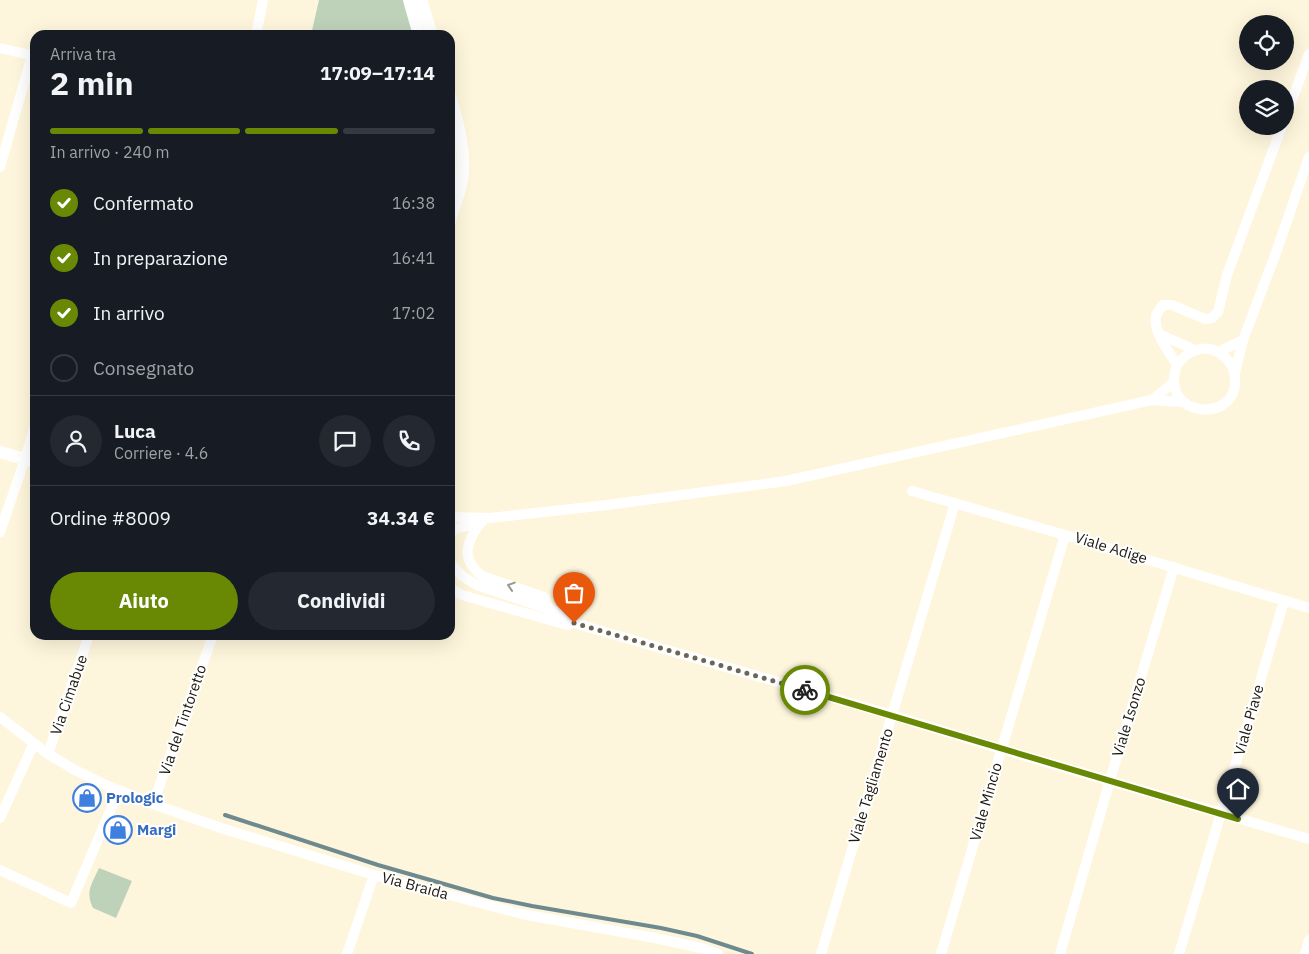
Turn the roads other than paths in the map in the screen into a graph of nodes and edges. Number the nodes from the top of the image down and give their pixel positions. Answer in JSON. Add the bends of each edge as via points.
{"nodes":[{"id":1,"x":264,"y":0,"type":"edge"},
{"id":2,"x":409,"y":0,"type":"edge"},
{"id":3,"x":421,"y":0,"type":"edge"},
{"id":4,"x":426,"y":15,"type":"junction"},
{"id":5,"x":257,"y":30,"type":"edge"},
{"id":6,"x":418,"y":30,"type":"edge"},
{"id":7,"x":426,"y":30,"type":"edge"},
{"id":8,"x":430,"y":30,"type":"edge"},
{"id":9,"x":0,"y":48,"type":"edge"},
{"id":10,"x":1309,"y":54,"type":"edge"},
{"id":11,"x":30,"y":55,"type":"edge"},
{"id":12,"x":30,"y":69,"type":"edge"},
{"id":13,"x":1294,"y":95,"type":"edge"},
{"id":14,"x":455,"y":114,"type":"edge"},
{"id":15,"x":455,"y":127,"type":"edge"},
{"id":16,"x":1279,"y":135,"type":"edge"},
{"id":17,"x":461,"y":139,"type":"junction"},
{"id":18,"x":1309,"y":157,"type":"edge"},
{"id":19,"x":0,"y":166,"type":"edge"},
{"id":20,"x":455,"y":202,"type":"edge"},
{"id":21,"x":1159,"y":334,"type":"junction"},
{"id":22,"x":1242,"y":340,"type":"junction"},
{"id":23,"x":1195,"y":350,"type":"junction"},
{"id":24,"x":1218,"y":352,"type":"junction"},
{"id":25,"x":1177,"y":365,"type":"junction"},
{"id":26,"x":1235,"y":373,"type":"junction"},
{"id":27,"x":1174,"y":382,"type":"junction"},
{"id":28,"x":1152,"y":400,"type":"junction"},
{"id":29,"x":1184,"y":402,"type":"junction"},
{"id":30,"x":0,"y":452,"type":"edge"},
{"id":31,"x":30,"y":460,"type":"edge"},
{"id":32,"x":912,"y":491,"type":"dead end"},
{"id":33,"x":955,"y":503,"type":"junction"},
{"id":34,"x":455,"y":518,"type":"edge"},
{"id":35,"x":485,"y":520,"type":"junction"},
{"id":36,"x":455,"y":529,"type":"edge"},
{"id":37,"x":0,"y":532,"type":"edge"},
{"id":38,"x":1065,"y":534,"type":"junction"},
{"id":39,"x":1174,"y":567,"type":"junction"},
{"id":40,"x":455,"y":568,"type":"edge"},
{"id":41,"x":455,"y":590,"type":"edge"},
{"id":42,"x":1284,"y":601,"type":"junction"},
{"id":43,"x":1309,"y":608,"type":"edge"},
{"id":44,"x":550,"y":610,"type":"junction"},
{"id":45,"x":574,"y":623,"type":"junction"},
{"id":46,"x":87,"y":640,"type":"edge"},
{"id":47,"x":211,"y":640,"type":"edge"},
{"id":48,"x":892,"y":715,"type":"junction"},
{"id":49,"x":0,"y":717,"type":"edge"},
{"id":50,"x":34,"y":743,"type":"junction"},
{"id":51,"x":1001,"y":749,"type":"junction"},
{"id":52,"x":48,"y":754,"type":"junction"},
{"id":53,"x":1110,"y":780,"type":"junction"},
{"id":54,"x":119,"y":790,"type":"junction"},
{"id":55,"x":153,"y":804,"type":"junction"},
{"id":56,"x":1221,"y":814,"type":"junction"},
{"id":57,"x":0,"y":818,"type":"edge"},
{"id":58,"x":1308,"y":840,"type":"edge"},
{"id":59,"x":0,"y":870,"type":"edge"},
{"id":60,"x":374,"y":875,"type":"junction"},
{"id":61,"x":1309,"y":940,"type":"edge"},
{"id":62,"x":347,"y":954,"type":"edge"},
{"id":63,"x":718,"y":954,"type":"edge"},
{"id":64,"x":821,"y":954,"type":"edge"},
{"id":65,"x":941,"y":954,"type":"edge"},
{"id":66,"x":1060,"y":954,"type":"edge"},
{"id":67,"x":1179,"y":954,"type":"edge"},
{"id":68,"x":1305,"y":954,"type":"edge"}],
"edges":[{"from":1,"to":5,"type":"street"},
{"from":2,"to":6,"type":"street"},
{"from":3,"to":4,"type":"street"},
{"from":4,"to":7,"type":"street"},
{"from":4,"to":8,"type":"street"},
{"from":9,"to":11,"type":"street"},
{"from":10,"to":13,"type":"street"},
{"from":12,"to":19,"type":"street"},
{"from":14,"to":17,"type":"street"},
{"from":15,"to":17,"type":"street"},
{"from":16,"to":21,"type":"street","via":[[1227,275],[1218,312],[1205,319],[1172,305],[1162,305],[1156,314]]},
{"from":17,"to":20,"type":"street","via":[[462,178]]},
{"from":18,"to":22,"type":"street"},
{"from":21,"to":23,"type":"street"},
{"from":21,"to":25,"type":"street"},
{"from":22,"to":24,"type":"street"},
{"from":22,"to":26,"type":"street"},
{"from":23,"to":24,"type":"street"},
{"from":23,"to":25,"type":"street"},
{"from":24,"to":26,"type":"street","via":[[1226,357]]},
{"from":25,"to":27,"type":"street"},
{"from":26,"to":29,"type":"street","via":[[1233,392],[1220,406],[1201,410]]},
{"from":27,"to":28,"type":"street"},
{"from":27,"to":29,"type":"street"},
{"from":28,"to":29,"type":"street"},
{"from":28,"to":35,"type":"street","via":[[786,481]]},
{"from":30,"to":31,"type":"street"},
{"from":31,"to":37,"type":"street"},
{"from":32,"to":33,"type":"street","name":"Viale Adige"},
{"from":33,"to":38,"type":"street","name":"Viale Adige"},
{"from":33,"to":48,"type":"street","name":"Viale Tagliamento"},
{"from":34,"to":35,"type":"street"},
{"from":35,"to":36,"type":"street"},
{"from":44,"to":35,"type":"street","one_way":true,"via":[[544,597],[482,576],[475,570],[468,558],[468,547],[472,534]]},
{"from":38,"to":39,"type":"street","name":"Viale Adige"},
{"from":38,"to":51,"type":"street","name":"Viale Mincio"},
{"from":39,"to":42,"type":"street","name":"Viale Adige"},
{"from":39,"to":53,"type":"street","name":"Viale Isonzo"},
{"from":40,"to":44,"type":"street","via":[[477,585]]},
{"from":41,"to":45,"type":"street","via":[[567,625]]},
{"from":42,"to":43,"type":"street","name":"Viale Adige"},
{"from":42,"to":56,"type":"street","name":"Viale Piave"},
{"from":44,"to":45,"type":"street","via":[[570,616]]},
{"from":45,"to":48,"type":"street"},
{"from":46,"to":52,"type":"street","name":"Via Cimabue"},
{"from":47,"to":55,"type":"street","name":"Via del Tintoretto"},
{"from":48,"to":51,"type":"street"},
{"from":48,"to":64,"type":"street","name":"Viale Tagliamento"},
{"from":49,"to":50,"type":"street","name":"Via Braida"},
{"from":50,"to":52,"type":"street","name":"Via Braida"},
{"from":50,"to":57,"type":"street"},
{"from":51,"to":53,"type":"street"},
{"from":51,"to":65,"type":"street","name":"Viale Mincio"},
{"from":52,"to":54,"type":"street","name":"Via Braida"},
{"from":53,"to":56,"type":"street"},
{"from":53,"to":66,"type":"street","name":"Viale Isonzo"},
{"from":54,"to":55,"type":"street","name":"Via Braida"},
{"from":54,"to":59,"type":"street","via":[[71,903]]},
{"from":55,"to":60,"type":"street","name":"Via Braida"},
{"from":56,"to":58,"type":"street"},
{"from":56,"to":67,"type":"street","name":"Viale Piave"},
{"from":60,"to":62,"type":"street"},
{"from":60,"to":63,"type":"street","name":"Via Braida","via":[[522,914],[655,938]]},
{"from":61,"to":68,"type":"street"}]}
